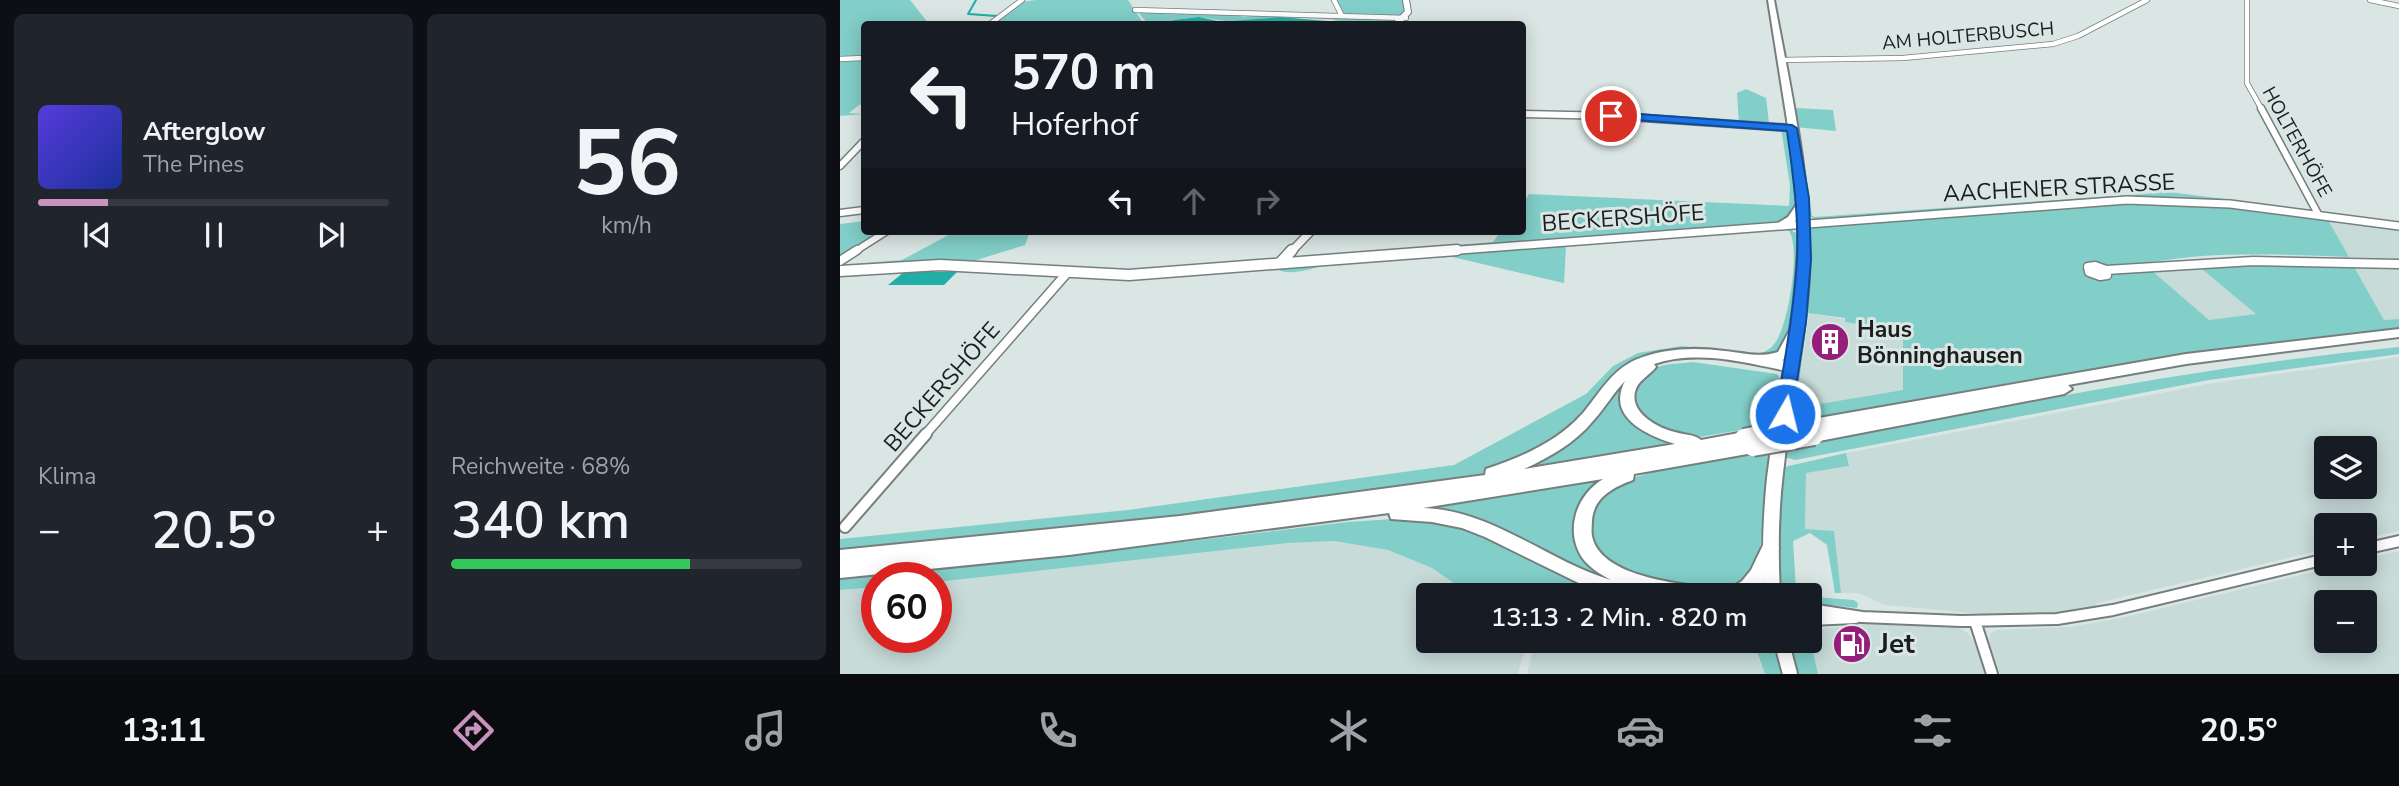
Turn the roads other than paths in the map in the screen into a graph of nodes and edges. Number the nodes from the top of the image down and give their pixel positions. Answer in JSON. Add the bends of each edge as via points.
{"nodes":[{"id":1,"x":1022,"y":0,"type":"edge"},
{"id":2,"x":1334,"y":0,"type":"edge"},
{"id":3,"x":1406,"y":0,"type":"edge"},
{"id":4,"x":1771,"y":0,"type":"edge"},
{"id":5,"x":2147,"y":0,"type":"edge"},
{"id":6,"x":2247,"y":0,"type":"edge"},
{"id":7,"x":2370,"y":0,"type":"edge"},
{"id":8,"x":2399,"y":6,"type":"edge"},
{"id":9,"x":1135,"y":10,"type":"dead end"},
{"id":10,"x":1342,"y":16,"type":"junction"},
{"id":11,"x":1406,"y":18,"type":"junction"},
{"id":12,"x":994,"y":21,"type":"edge"},
{"id":13,"x":1401,"y":21,"type":"edge"},
{"id":14,"x":861,"y":58,"type":"edge"},
{"id":15,"x":840,"y":60,"type":"edge"},
{"id":16,"x":1781,"y":60,"type":"junction"},
{"id":17,"x":1526,"y":114,"type":"edge"},
{"id":18,"x":1792,"y":128,"type":"junction"},
{"id":19,"x":861,"y":144,"type":"edge"},
{"id":20,"x":840,"y":166,"type":"edge"},
{"id":21,"x":1803,"y":203,"type":"junction"},
{"id":22,"x":861,"y":210,"type":"edge"},
{"id":23,"x":840,"y":213,"type":"edge"},
{"id":24,"x":2318,"y":214,"type":"junction"},
{"id":25,"x":1804,"y":224,"type":"junction"},
{"id":26,"x":1778,"y":226,"type":"junction"},
{"id":27,"x":2399,"y":226,"type":"edge"},
{"id":28,"x":881,"y":235,"type":"edge"},
{"id":29,"x":1307,"y":235,"type":"edge"},
{"id":30,"x":840,"y":261,"type":"edge"},
{"id":31,"x":1280,"y":263,"type":"junction"},
{"id":32,"x":2399,"y":264,"type":"edge"},
{"id":33,"x":2106,"y":270,"type":"dead end"},
{"id":34,"x":840,"y":271,"type":"edge"},
{"id":35,"x":1067,"y":273,"type":"junction"},
{"id":36,"x":1797,"y":330,"type":"junction"},
{"id":37,"x":2399,"y":333,"type":"edge"},
{"id":38,"x":2399,"y":341,"type":"edge"},
{"id":39,"x":1757,"y":362,"type":"junction"},
{"id":40,"x":1791,"y":370,"type":"junction"},
{"id":41,"x":1813,"y":430,"type":"junction"},
{"id":42,"x":1748,"y":442,"type":"junction"},
{"id":43,"x":1717,"y":453,"type":"junction"},
{"id":44,"x":1381,"y":497,"type":"junction"},
{"id":45,"x":1332,"y":516,"type":"junction"},
{"id":46,"x":845,"y":527,"type":"dead end"},
{"id":47,"x":2399,"y":541,"type":"edge"},
{"id":48,"x":2377,"y":546,"type":"edge"},
{"id":49,"x":1770,"y":548,"type":"junction"},
{"id":50,"x":840,"y":558,"type":"edge"},
{"id":51,"x":2314,"y":562,"type":"edge"},
{"id":52,"x":840,"y":570,"type":"edge"},
{"id":53,"x":1598,"y":583,"type":"edge"},
{"id":54,"x":1637,"y":583,"type":"edge"},
{"id":55,"x":1753,"y":583,"type":"edge"},
{"id":56,"x":1771,"y":583,"type":"edge"},
{"id":57,"x":1822,"y":611,"type":"edge"},
{"id":58,"x":1862,"y":617,"type":"junction"},
{"id":59,"x":1822,"y":619,"type":"edge"},
{"id":60,"x":1975,"y":621,"type":"junction"},
{"id":61,"x":1784,"y":653,"type":"edge"},
{"id":62,"x":1790,"y":674,"type":"edge"},
{"id":63,"x":1992,"y":674,"type":"edge"}],
"edges":[{"from":1,"to":12,"type":"street"},
{"from":2,"to":10,"type":"street"},
{"from":3,"to":11,"type":"street"},
{"from":4,"to":16,"type":"main road"},
{"from":5,"to":16,"type":"street","name":"AM HOLTERBUSCH","via":[[2053,44],[1903,58]]},
{"from":6,"to":24,"type":"street","name":"HOLTERHÖFE","via":[[2247,83]]},
{"from":7,"to":8,"type":"street"},
{"from":9,"to":10,"type":"street"},
{"from":10,"to":11,"type":"street"},
{"from":11,"to":13,"type":"street"},
{"from":14,"to":15,"type":"street"},
{"from":16,"to":18,"type":"main road"},
{"from":17,"to":18,"type":"street"},
{"from":18,"to":21,"type":"main road"},
{"from":19,"to":20,"type":"street"},
{"from":21,"to":25,"type":"main road"},
{"from":21,"to":26,"type":"main road","via":[[1794,217]]},
{"from":22,"to":23,"type":"street"},
{"from":24,"to":25,"type":"street","name":"AACHENER STRASSE","via":[[2192,201],[2127,200]]},
{"from":24,"to":27,"type":"street","name":"AACHENER STRASSE"},
{"from":25,"to":26,"type":"street","name":"BECKERSHÖFE"},
{"from":25,"to":36,"type":"main road"},
{"from":26,"to":31,"type":"street","name":"BECKERSHÖFE"},
{"from":28,"to":30,"type":"street"},
{"from":29,"to":31,"type":"street"},
{"from":31,"to":35,"type":"street","name":"BECKERSHÖFE","via":[[1123,275]]},
{"from":32,"to":33,"type":"street","via":[[2238,259]]},
{"from":34,"to":35,"type":"street","name":"BECKERSHÖFE","via":[[946,265]]},
{"from":35,"to":46,"type":"street","name":"BECKERSHÖFE"},
{"from":36,"to":39,"type":"highway","via":[[1781,356]]},
{"from":36,"to":40,"type":"main road"},
{"from":37,"to":41,"type":"highway","via":[[2186,359]]},
{"from":38,"to":41,"type":"highway","via":[[2178,370]]},
{"from":39,"to":40,"type":"highway"},
{"from":39,"to":44,"type":"highway","via":[[1689,354],[1646,361],[1619,377],[1573,432],[1532,458],[1485,475]]},
{"from":40,"to":42,"type":"highway","via":[[1684,359],[1647,368],[1632,381],[1628,402],[1650,430],[1688,441]]},
{"from":40,"to":49,"type":"main road","via":[[1772,500]]},
{"from":41,"to":42,"type":"highway","bridge":true},
{"from":42,"to":43,"type":"highway"},
{"from":42,"to":44,"type":"highway"},
{"from":43,"to":45,"type":"highway"},
{"from":43,"to":54,"type":"highway","via":[[1613,481],[1591,499],[1582,527],[1589,550],[1609,570]]},
{"from":44,"to":50,"type":"highway","via":[[1097,533]]},
{"from":45,"to":52,"type":"highway","via":[[1065,549]]},
{"from":45,"to":53,"type":"highway","via":[[1420,513],[1466,521]]},
{"from":47,"to":48,"type":"street"},
{"from":49,"to":55,"type":"highway"},
{"from":49,"to":56,"type":"main road"},
{"from":51,"to":60,"type":"street","via":[[2097,613],[2040,621]]},
{"from":57,"to":58,"type":"street"},
{"from":58,"to":59,"type":"street"},
{"from":58,"to":60,"type":"street"},
{"from":60,"to":63,"type":"street"},
{"from":61,"to":62,"type":"main road"}]}
